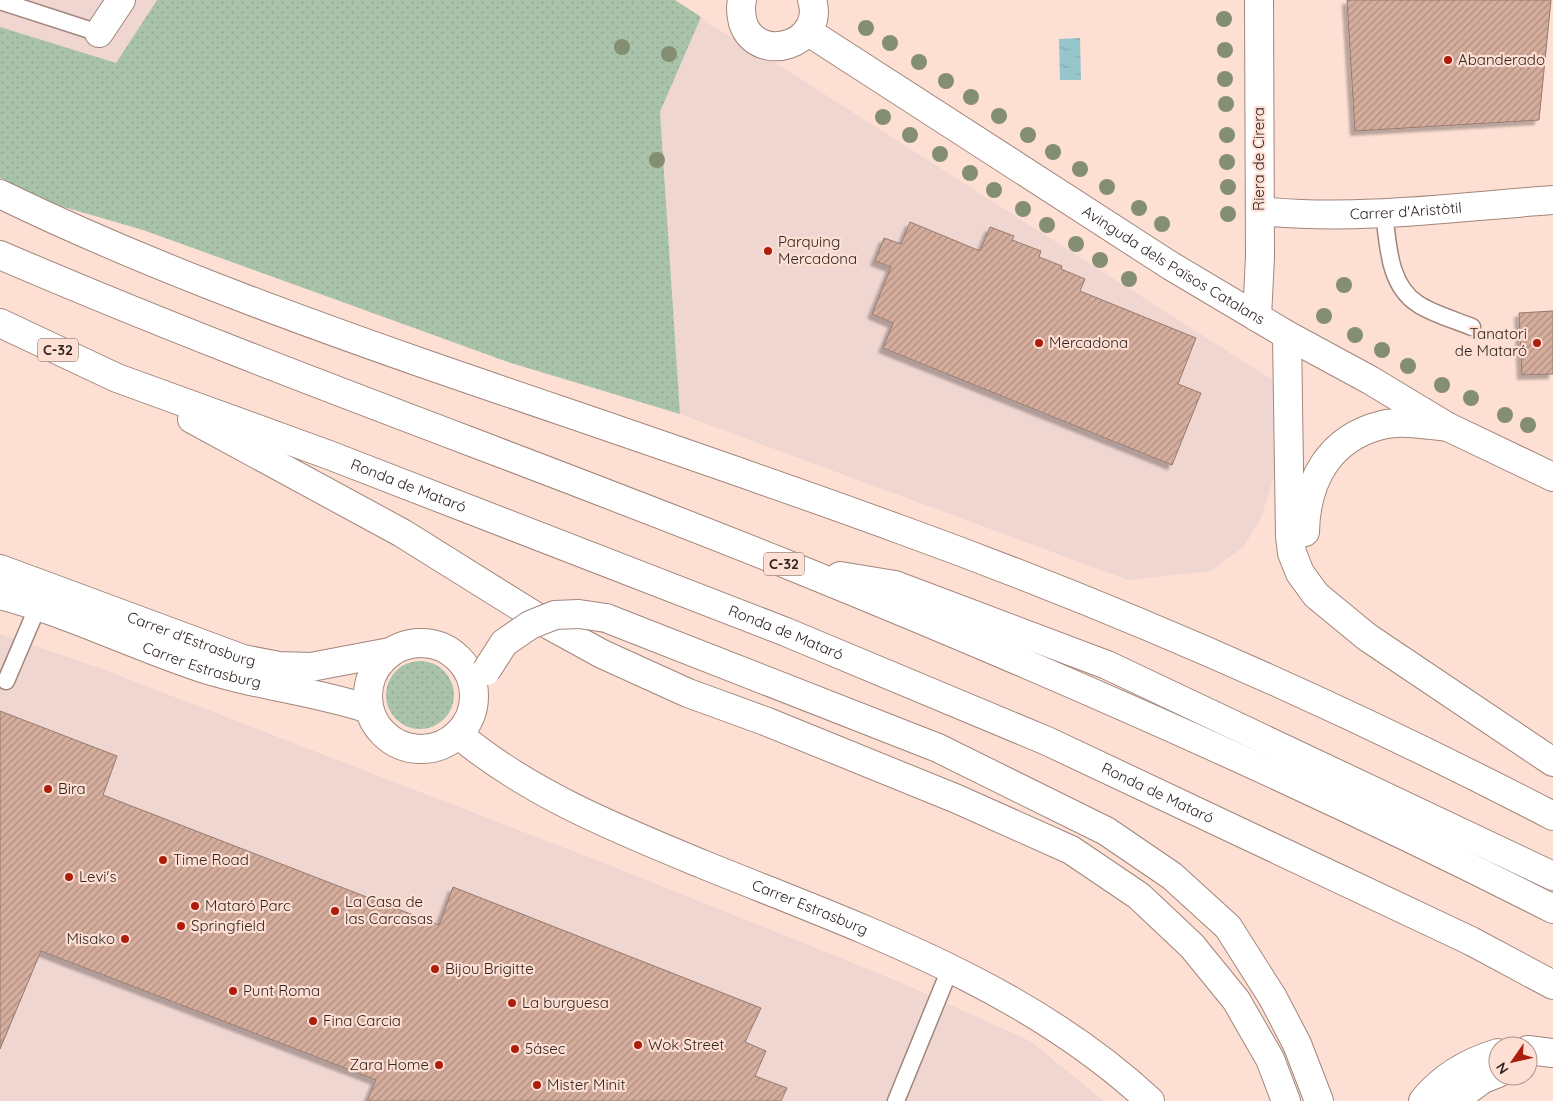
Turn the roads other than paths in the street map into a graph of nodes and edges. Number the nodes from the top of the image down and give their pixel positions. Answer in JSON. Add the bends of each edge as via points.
{"nodes":[{"id":1,"x":120,"y":0,"type":"edge"},
{"id":2,"x":742,"y":0,"type":"edge"},
{"id":3,"x":812,"y":0,"type":"edge"},
{"id":4,"x":1259,"y":0,"type":"edge"},
{"id":5,"x":0,"y":1,"type":"edge"},
{"id":6,"x":807,"y":31,"type":"junction"},
{"id":7,"x":99,"y":33,"type":"joint"},
{"id":8,"x":0,"y":194,"type":"edge"},
{"id":9,"x":1553,"y":200,"type":"edge"},
{"id":10,"x":1260,"y":211,"type":"junction"},
{"id":11,"x":1384,"y":212,"type":"junction"},
{"id":12,"x":0,"y":255,"type":"edge"},
{"id":13,"x":1258,"y":318,"type":"junction"},
{"id":14,"x":0,"y":323,"type":"edge"},
{"id":15,"x":1472,"y":327,"type":"dead end"},
{"id":16,"x":1287,"y":335,"type":"junction"},
{"id":17,"x":117,"y":378,"type":"junction"},
{"id":18,"x":1448,"y":427,"type":"junction"},
{"id":19,"x":1553,"y":477,"type":"edge"},
{"id":20,"x":796,"y":568,"type":"junction"},
{"id":21,"x":0,"y":569,"type":"edge"},
{"id":22,"x":0,"y":595,"type":"edge"},
{"id":23,"x":38,"y":606,"type":"junction"},
{"id":24,"x":390,"y":652,"type":"junction"},
{"id":25,"x":480,"y":679,"type":"junction"},
{"id":26,"x":6,"y":681,"type":"dead end"},
{"id":27,"x":1434,"y":682,"type":"junction"},
{"id":28,"x":369,"y":708,"type":"junction"},
{"id":29,"x":458,"y":734,"type":"junction"},
{"id":30,"x":1553,"y":762,"type":"edge"},
{"id":31,"x":1553,"y":816,"type":"edge"},
{"id":32,"x":1553,"y":876,"type":"edge"},
{"id":33,"x":1553,"y":910,"type":"edge"},
{"id":34,"x":950,"y":969,"type":"junction"},
{"id":35,"x":1553,"y":985,"type":"edge"},
{"id":36,"x":1538,"y":1051,"type":"edge"},
{"id":37,"x":1553,"y":1053,"type":"edge"},
{"id":38,"x":1488,"y":1057,"type":"edge"},
{"id":39,"x":1538,"y":1070,"type":"edge"},
{"id":40,"x":1553,"y":1071,"type":"edge"},
{"id":41,"x":1488,"y":1078,"type":"edge"},
{"id":42,"x":896,"y":1101,"type":"edge"},
{"id":43,"x":1150,"y":1101,"type":"edge"},
{"id":44,"x":1286,"y":1101,"type":"edge"},
{"id":45,"x":1318,"y":1101,"type":"edge"},
{"id":46,"x":1423,"y":1101,"type":"edge"},
{"id":47,"x":1453,"y":1101,"type":"edge"}],
"edges":[{"from":1,"to":7,"type":"main road"},
{"from":2,"to":6,"type":"main road","via":[[744,27],[761,43],[787,46]]},
{"from":3,"to":6,"type":"main road","via":[[814,13]]},
{"from":4,"to":10,"type":"main road","name":"Riera de Cirera"},
{"from":5,"to":7,"type":"lane"},
{"from":6,"to":13,"type":"main road","name":"Avinguda dels Països Catalans"},
{"from":8,"to":31,"type":"main road","via":[[234,294],[1050,585],[1262,674],[1467,771]]},
{"from":9,"to":11,"type":"main road","name":"Carrer d'Aristòtil"},
{"from":10,"to":11,"type":"main road","name":"Carrer d'Aristòtil","via":[[1296,215]]},
{"from":10,"to":13,"type":"main road","name":"Riera de Cirera"},
{"from":11,"to":15,"type":"lane","via":[[1389,256],[1398,282],[1417,304]]},
{"from":12,"to":20,"type":"main road","number":"C-32","via":[[360,401]]},
{"from":13,"to":16,"type":"main road","name":"Avinguda dels Països Catalans"},
{"from":14,"to":17,"type":"main road","name":"Ronda de Mataró","number":"C-32"},
{"from":16,"to":18,"type":"main road","name":"Avinguda dels Països Catalans"},
{"from":16,"to":27,"type":"main road","via":[[1290,536],[1292,553],[1300,573],[1316,595],[1367,637]]},
{"from":17,"to":35,"type":"main road","name":"Ronda de Mataró","number":"C-32","via":[[329,454],[786,632],[1029,734],[1249,834]]},
{"from":17,"to":44,"type":"main road","via":[[402,533],[602,654],[688,692],[984,810],[1071,850],[1139,896],[1192,946],[1236,1000],[1270,1059]]},
{"from":18,"to":19,"type":"main road","name":"Avinguda dels Països Catalans"},
{"from":18,"to":27,"type":"main road","via":[[1383,425],[1345,442],[1324,462],[1305,509],[1305,537],[1318,579],[1419,655]]},
{"from":20,"to":32,"type":"main road","via":[[895,585],[1107,665]]},
{"from":20,"to":33,"type":"main road","number":"C-32","via":[[1107,700],[1307,791]]},
{"from":21,"to":24,"type":"main road","name":"Carrer d'Estrasburg","via":[[242,659],[311,668]]},
{"from":22,"to":23,"type":"main road"},
{"from":23,"to":26,"type":"lane"},
{"from":23,"to":28,"type":"main road","name":"Carrer Estrasburg","via":[[193,665],[256,684],[344,700]]},
{"from":24,"to":25,"type":"main road","via":[[410,644],[431,644],[451,652]]},
{"from":24,"to":28,"type":"main road","via":[[376,668],[368,688]]},
{"from":25,"to":29,"type":"main road","via":[[471,713]]},
{"from":25,"to":45,"type":"main road","bridge":true,"via":[[504,643],[530,625],[556,615],[606,618],[938,748],[1106,831],[1172,876],[1228,927],[1273,998],[1293,1037]]},
{"from":27,"to":30,"type":"main road"},
{"from":28,"to":29,"type":"main road","via":[[377,726],[390,739],[406,747],[424,749],[442,744]]},
{"from":29,"to":34,"type":"main road","name":"Carrer Estrasburg","via":[[479,752],[565,803],[652,844],[893,942]]},
{"from":34,"to":42,"type":"lane"},
{"from":34,"to":43,"type":"main road","name":"Carrer Estrasburg","via":[[1047,1020]]},
{"from":36,"to":37,"type":"main road"},
{"from":38,"to":46,"type":"main road","via":[[1464,1066],[1442,1080]]},
{"from":39,"to":40,"type":"main road"},
{"from":41,"to":47,"type":"main road"}]}
